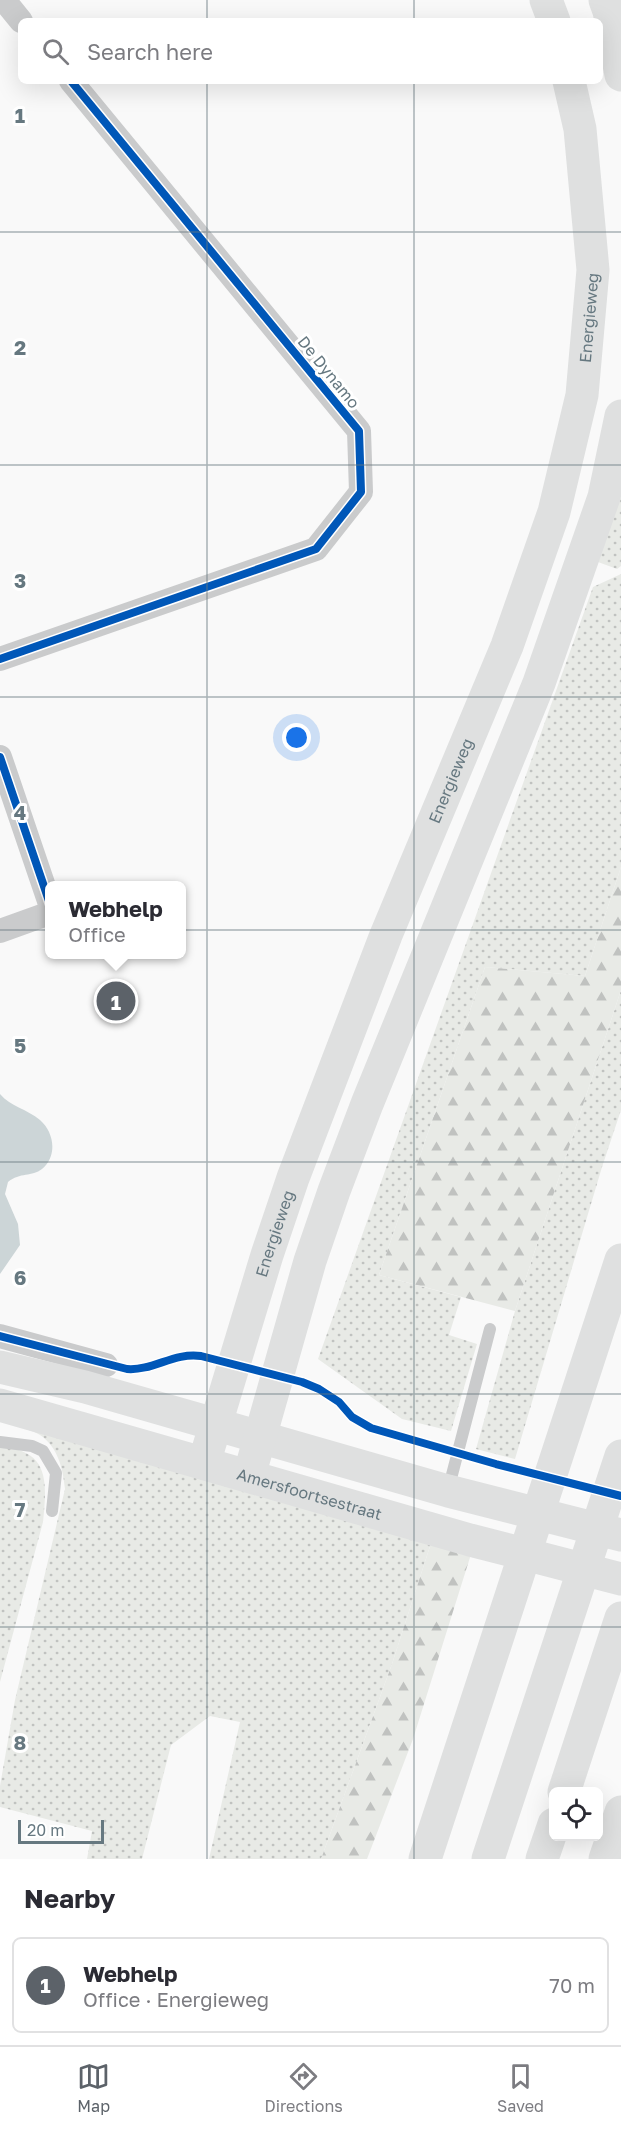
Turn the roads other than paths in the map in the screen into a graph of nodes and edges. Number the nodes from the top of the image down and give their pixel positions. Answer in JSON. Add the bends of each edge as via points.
{"nodes":[{"id":1,"x":4,"y":0,"type":"edge"},
{"id":2,"x":546,"y":0,"type":"edge"},
{"id":3,"x":604,"y":0,"type":"edge"},
{"id":4,"x":19,"y":18,"type":"edge"},
{"id":5,"x":553,"y":18,"type":"edge"},
{"id":6,"x":621,"y":75,"type":"edge"},
{"id":7,"x":73,"y":84,"type":"edge"},
{"id":8,"x":570,"y":84,"type":"edge"},
{"id":9,"x":621,"y":416,"type":"edge"},
{"id":10,"x":0,"y":659,"type":"edge"},
{"id":11,"x":0,"y":757,"type":"edge"},
{"id":12,"x":45,"y":889,"type":"edge"},
{"id":13,"x":45,"y":915,"type":"edge"},
{"id":14,"x":0,"y":931,"type":"edge"},
{"id":15,"x":621,"y":1260,"type":"edge"},
{"id":16,"x":490,"y":1329,"type":"dead end"},
{"id":17,"x":0,"y":1336,"type":"edge"},
{"id":18,"x":106,"y":1365,"type":"dead end"},
{"id":19,"x":0,"y":1367,"type":"edge"},
{"id":20,"x":0,"y":1405,"type":"edge"},
{"id":21,"x":217,"y":1423,"type":"junction"},
{"id":22,"x":261,"y":1437,"type":"junction"},
{"id":23,"x":0,"y":1442,"type":"edge"},
{"id":24,"x":621,"y":1456,"type":"edge"},
{"id":25,"x":204,"y":1463,"type":"junction"},
{"id":26,"x":249,"y":1476,"type":"junction"},
{"id":27,"x":448,"y":1491,"type":"junction"},
{"id":28,"x":52,"y":1511,"type":"dead end"},
{"id":29,"x":621,"y":1535,"type":"edge"},
{"id":30,"x":621,"y":1579,"type":"edge"},
{"id":31,"x":621,"y":1618,"type":"edge"},
{"id":32,"x":565,"y":1787,"type":"edge"},
{"id":33,"x":621,"y":1812,"type":"edge"},
{"id":34,"x":436,"y":1825,"type":"junction"},
{"id":35,"x":549,"y":1839,"type":"edge"},
{"id":36,"x":414,"y":1859,"type":"edge"},
{"id":37,"x":425,"y":1859,"type":"edge"},
{"id":38,"x":488,"y":1859,"type":"edge"},
{"id":39,"x":542,"y":1859,"type":"edge"},
{"id":40,"x":605,"y":1859,"type":"edge"}],
"edges":[{"from":1,"to":4,"type":"street"},
{"from":2,"to":5,"type":"main road"},
{"from":3,"to":6,"type":"main road"},
{"from":7,"to":10,"type":"street","name":"De Dynamo","via":[[359,431],[361,492],[316,549]]},
{"from":8,"to":21,"type":"main road","name":"Energieweg","via":[[580,129],[593,270],[582,395],[554,512],[507,646],[386,935],[293,1178]]},
{"from":9,"to":22,"type":"main road","via":[[604,497],[539,683],[327,1211]]},
{"from":11,"to":12,"type":"street"},
{"from":13,"to":14,"type":"street"},
{"from":15,"to":34,"type":"main road"},
{"from":16,"to":27,"type":"lane"},
{"from":17,"to":18,"type":"street"},
{"from":19,"to":21,"type":"main road"},
{"from":20,"to":25,"type":"main road","name":"Amersfoortsestraat"},
{"from":21,"to":22,"type":"main road"},
{"from":21,"to":25,"type":"main road","name":"Energieweg"},
{"from":22,"to":26,"type":"main road"},
{"from":22,"to":27,"type":"main road"},
{"from":23,"to":28,"type":"lane","via":[[43,1451],[56,1473]]},
{"from":24,"to":38,"type":"main road"},
{"from":25,"to":26,"type":"main road","name":"Amersfoortsestraat"},
{"from":26,"to":30,"type":"main road","name":"Amersfoortsestraat"},
{"from":27,"to":29,"type":"main road"},
{"from":31,"to":32,"type":"main road"},
{"from":33,"to":40,"type":"main road"},
{"from":34,"to":36,"type":"main road"},
{"from":34,"to":37,"type":"main road"},
{"from":35,"to":39,"type":"main road"}]}
